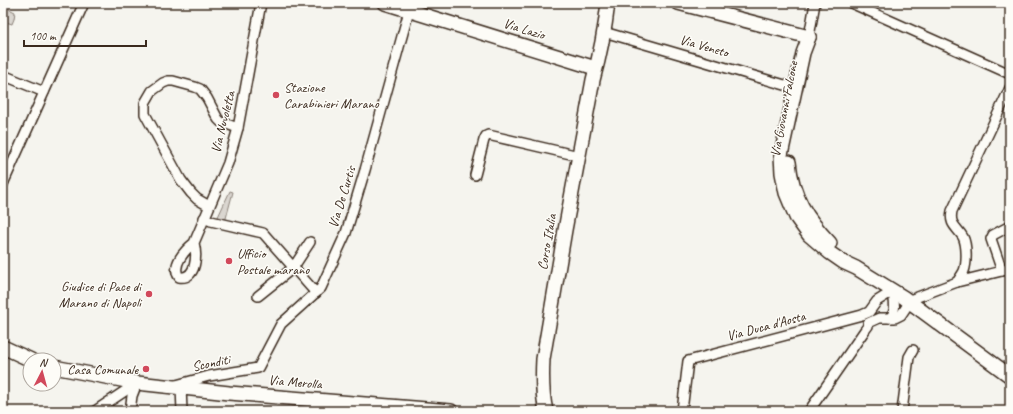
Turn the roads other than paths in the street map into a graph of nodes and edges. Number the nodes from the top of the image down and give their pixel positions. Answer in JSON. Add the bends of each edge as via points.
{"nodes":[{"id":1,"x":84,"y":3,"type":"edge"},
{"id":2,"x":261,"y":3,"type":"edge"},
{"id":3,"x":385,"y":3,"type":"edge"},
{"id":4,"x":605,"y":3,"type":"edge"},
{"id":5,"x":608,"y":3,"type":"edge"},
{"id":6,"x":678,"y":3,"type":"edge"},
{"id":7,"x":815,"y":3,"type":"edge"},
{"id":8,"x":851,"y":3,"type":"edge"},
{"id":9,"x":404,"y":7,"type":"edge"},
{"id":10,"x":604,"y":32,"type":"junction"},
{"id":11,"x":809,"y":37,"type":"junction"},
{"id":12,"x":592,"y":73,"type":"junction"},
{"id":13,"x":1010,"y":74,"type":"edge"},
{"id":14,"x":3,"y":75,"type":"edge"},
{"id":15,"x":796,"y":88,"type":"junction"},
{"id":16,"x":1010,"y":88,"type":"edge"},
{"id":17,"x":44,"y":92,"type":"junction"},
{"id":18,"x":238,"y":128,"type":"junction"},
{"id":19,"x":579,"y":156,"type":"junction"},
{"id":20,"x":475,"y":175,"type":"dead end"},
{"id":21,"x":3,"y":184,"type":"edge"},
{"id":22,"x":209,"y":206,"type":"junction"},
{"id":23,"x":204,"y":218,"type":"junction"},
{"id":24,"x":1010,"y":226,"type":"edge"},
{"id":25,"x":194,"y":242,"type":"dead end"},
{"id":26,"x":310,"y":242,"type":"dead end"},
{"id":27,"x":293,"y":268,"type":"junction"},
{"id":28,"x":856,"y":268,"type":"junction"},
{"id":29,"x":1006,"y":270,"type":"edge"},
{"id":30,"x":957,"y":282,"type":"junction"},
{"id":31,"x":893,"y":291,"type":"junction"},
{"id":32,"x":316,"y":293,"type":"junction"},
{"id":33,"x":258,"y":296,"type":"dead end"},
{"id":34,"x":907,"y":301,"type":"junction"},
{"id":35,"x":862,"y":315,"type":"junction"},
{"id":36,"x":890,"y":318,"type":"junction"},
{"id":37,"x":868,"y":323,"type":"junction"},
{"id":38,"x":3,"y":347,"type":"edge"},
{"id":39,"x":913,"y":350,"type":"dead end"},
{"id":40,"x":22,"y":356,"type":"edge"},
{"id":41,"x":258,"y":368,"type":"joint"},
{"id":42,"x":62,"y":369,"type":"edge"},
{"id":43,"x":1010,"y":376,"type":"edge"},
{"id":44,"x":137,"y":383,"type":"junction"},
{"id":45,"x":176,"y":386,"type":"junction"},
{"id":46,"x":373,"y":408,"type":"edge"},
{"id":47,"x":95,"y":411,"type":"edge"},
{"id":48,"x":130,"y":411,"type":"edge"},
{"id":49,"x":182,"y":411,"type":"edge"},
{"id":50,"x":451,"y":411,"type":"edge"},
{"id":51,"x":546,"y":411,"type":"edge"},
{"id":52,"x":682,"y":411,"type":"edge"},
{"id":53,"x":809,"y":411,"type":"edge"},
{"id":54,"x":902,"y":411,"type":"edge"}],
"edges":[{"from":1,"to":17,"type":"street"},
{"from":2,"to":18,"type":"street","name":"Via Nuvoletta"},
{"from":3,"to":9,"type":"main road","name":"Via Lazio"},
{"from":4,"to":12,"type":"main road","name":"Corso Italia"},
{"from":5,"to":10,"type":"main road","name":"Corso Italia"},
{"from":6,"to":11,"type":"main road"},
{"from":7,"to":11,"type":"street"},
{"from":8,"to":13,"type":"street"},
{"from":9,"to":12,"type":"main road","name":"Via Lazio"},
{"from":9,"to":32,"type":"street","name":"Via De Curtis","via":[[365,170],[346,233],[321,288]]},
{"from":10,"to":12,"type":"main road","name":"Corso Italia","via":[[596,69]]},
{"from":10,"to":15,"type":"street","name":"Via Veneto"},
{"from":11,"to":15,"type":"main road","name":"Via Giovanni Falcone"},
{"from":11,"to":28,"type":"main road","name":"Via Giovanni Falcone","via":[[811,55],[790,153],[790,172],[796,194],[806,215],[835,249]]},
{"from":12,"to":19,"type":"main road","name":"Corso Italia"},
{"from":14,"to":17,"type":"street"},
{"from":15,"to":28,"type":"main road","name":"Via Giovanni Falcone","via":[[782,155],[786,193],[796,217],[808,234],[830,253]]},
{"from":16,"to":30,"type":"street","via":[[952,212],[952,222],[963,237],[966,253],[964,270]]},
{"from":17,"to":21,"type":"street"},
{"from":18,"to":22,"type":"street","name":"Via Nuvoletta","via":[[228,163]]},
{"from":18,"to":22,"type":"street","via":[[218,119],[207,98],[195,87],[168,81],[152,91],[145,103],[145,114],[181,180],[197,199]]},
{"from":19,"to":20,"type":"street","via":[[488,135],[484,140]]},
{"from":19,"to":51,"type":"main road","name":"Corso Italia","via":[[542,371]]},
{"from":22,"to":23,"type":"street","name":"Via Nuvoletta"},
{"from":23,"to":25,"type":"street","name":"Via Nuvoletta"},
{"from":23,"to":27,"type":"street","via":[[263,233]]},
{"from":24,"to":29,"type":"street","via":[[992,235],[990,239]]},
{"from":26,"to":27,"type":"street"},
{"from":27,"to":32,"type":"street"},
{"from":27,"to":33,"type":"street"},
{"from":28,"to":31,"type":"main road"},
{"from":29,"to":30,"type":"street"},
{"from":30,"to":34,"type":"street"},
{"from":31,"to":34,"type":"main road"},
{"from":31,"to":35,"type":"street","name":"Via Duca d'Aosta"},
{"from":31,"to":36,"type":"street","via":[[895,309]]},
{"from":32,"to":41,"type":"street","name":"Via De Curtis","via":[[281,324]]},
{"from":34,"to":36,"type":"street","via":[[901,316]]},
{"from":34,"to":43,"type":"main road"},
{"from":35,"to":37,"type":"street"},
{"from":35,"to":52,"type":"street","name":"Via Duca d'Aosta","via":[[688,361]]},
{"from":36,"to":37,"type":"street","via":[[879,318]]},
{"from":37,"to":53,"type":"street"},
{"from":38,"to":40,"type":"main road"},
{"from":39,"to":54,"type":"street","via":[[908,357]]},
{"from":41,"to":45,"type":"street","name":"Sconditi","via":[[209,376]]},
{"from":42,"to":44,"type":"main road","name":"Via Merolla"},
{"from":44,"to":45,"type":"main road","name":"Via Merolla"},
{"from":44,"to":47,"type":"street"},
{"from":44,"to":48,"type":"street"},
{"from":45,"to":46,"type":"main road","name":"Via Merolla"},
{"from":45,"to":49,"type":"street"},
{"from":46,"to":50,"type":"main road","name":"Via Merolla"}]}
